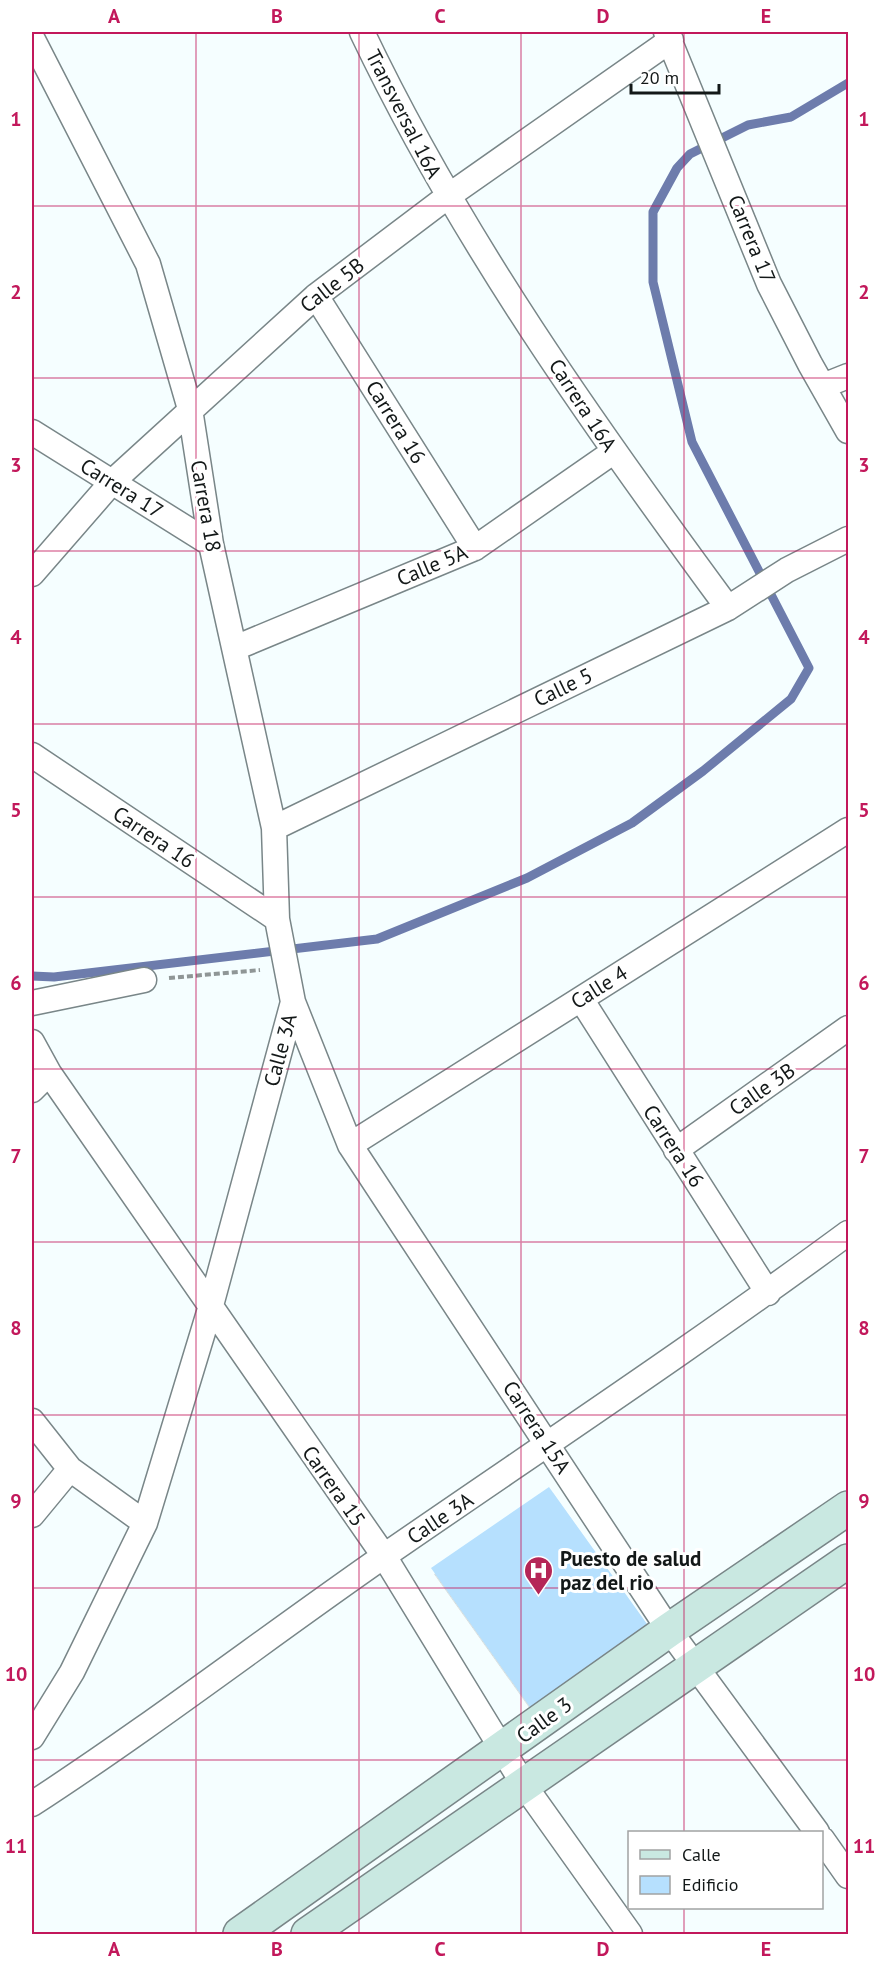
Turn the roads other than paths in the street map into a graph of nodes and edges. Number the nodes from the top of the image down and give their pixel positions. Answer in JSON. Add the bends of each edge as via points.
{"nodes":[{"id":1,"x":362,"y":32,"type":"edge"},
{"id":2,"x":668,"y":36,"type":"edge"},
{"id":3,"x":32,"y":38,"type":"edge"},
{"id":4,"x":447,"y":197,"type":"junction"},
{"id":5,"x":316,"y":296,"type":"junction"},
{"id":6,"x":849,"y":376,"type":"edge"},
{"id":7,"x":823,"y":386,"type":"junction"},
{"id":8,"x":190,"y":409,"type":"junction"},
{"id":9,"x":849,"y":431,"type":"edge"},
{"id":10,"x":32,"y":432,"type":"edge"},
{"id":11,"x":613,"y":452,"type":"junction"},
{"id":12,"x":112,"y":482,"type":"junction"},
{"id":13,"x":849,"y":539,"type":"edge"},
{"id":14,"x":211,"y":544,"type":"junction"},
{"id":15,"x":475,"y":548,"type":"junction"},
{"id":16,"x":32,"y":574,"type":"edge"},
{"id":17,"x":738,"y":602,"type":"junction"},
{"id":18,"x":235,"y":648,"type":"junction"},
{"id":19,"x":32,"y":755,"type":"edge"},
{"id":20,"x":274,"y":828,"type":"junction"},
{"id":21,"x":849,"y":830,"type":"edge"},
{"id":22,"x":279,"y":928,"type":"junction"},
{"id":23,"x":144,"y":980,"type":"road end"},
{"id":24,"x":581,"y":999,"type":"junction"},
{"id":25,"x":293,"y":1002,"type":"junction"},
{"id":26,"x":32,"y":1003,"type":"edge"},
{"id":27,"x":849,"y":1028,"type":"edge"},
{"id":28,"x":32,"y":1042,"type":"edge"},
{"id":29,"x":49,"y":1073,"type":"junction"},
{"id":30,"x":32,"y":1090,"type":"edge"},
{"id":31,"x":350,"y":1145,"type":"junction"},
{"id":32,"x":676,"y":1150,"type":"junction"},
{"id":33,"x":849,"y":1233,"type":"edge"},
{"id":34,"x":768,"y":1293,"type":"junction"},
{"id":35,"x":210,"y":1309,"type":"junction"},
{"id":36,"x":32,"y":1421,"type":"edge"},
{"id":37,"x":549,"y":1445,"type":"junction"},
{"id":38,"x":70,"y":1469,"type":"junction"},
{"id":39,"x":849,"y":1508,"type":"edge"},
{"id":40,"x":32,"y":1515,"type":"edge"},
{"id":41,"x":145,"y":1523,"type":"junction"},
{"id":42,"x":384,"y":1556,"type":"junction"},
{"id":43,"x":849,"y":1561,"type":"edge"},
{"id":44,"x":669,"y":1630,"type":"junction"},
{"id":45,"x":696,"y":1667,"type":"junction"},
{"id":46,"x":32,"y":1737,"type":"edge"},
{"id":47,"x":502,"y":1750,"type":"junction"},
{"id":48,"x":524,"y":1785,"type":"junction"},
{"id":49,"x":32,"y":1804,"type":"edge"},
{"id":50,"x":816,"y":1831,"type":"edge"},
{"id":51,"x":823,"y":1840,"type":"edge"},
{"id":52,"x":849,"y":1876,"type":"edge"},
{"id":53,"x":240,"y":1935,"type":"edge"},
{"id":54,"x":308,"y":1935,"type":"edge"},
{"id":55,"x":630,"y":1935,"type":"edge"}],
"edges":[{"from":1,"to":4,"type":"street","name":"Transversal 16A"},
{"from":2,"to":4,"type":"street","name":"Calle 5B"},
{"from":2,"to":7,"type":"street","name":"Carrera 17","via":[[769,284]]},
{"from":3,"to":8,"type":"street","name":"Carrera 18","via":[[148,264]]},
{"from":4,"to":5,"type":"street","name":"Calle 5B"},
{"from":4,"to":11,"type":"street","name":"Carrera 16A"},
{"from":5,"to":8,"type":"street","name":"Calle 5B"},
{"from":5,"to":15,"type":"street","name":"Carrera 16"},
{"from":6,"to":7,"type":"street"},
{"from":7,"to":9,"type":"street","name":"Carrera 17"},
{"from":8,"to":12,"type":"street","name":"Calle 5B"},
{"from":8,"to":14,"type":"street","name":"Carrera 18"},
{"from":10,"to":12,"type":"street","name":"Carrera 17"},
{"from":11,"to":15,"type":"street","name":"Calle 5A"},
{"from":11,"to":17,"type":"street","name":"Carrera 16A"},
{"from":12,"to":14,"type":"street","name":"Carrera 17"},
{"from":12,"to":16,"type":"street","name":"Calle 5B"},
{"from":13,"to":17,"type":"street","name":"Calle 5","via":[[787,570]]},
{"from":14,"to":18,"type":"street","name":"Carrera 18"},
{"from":15,"to":18,"type":"street","name":"Calle 5A"},
{"from":17,"to":20,"type":"street","name":"Calle 5"},
{"from":18,"to":20,"type":"street","name":"Carrera 18"},
{"from":19,"to":22,"type":"street","name":"Carrera 16"},
{"from":20,"to":22,"type":"street","name":"Carrera 18"},
{"from":21,"to":24,"type":"street","name":"Calle 4"},
{"from":22,"to":25,"type":"street","name":"Carrera 18"},
{"from":23,"to":26,"type":"street"},
{"from":24,"to":31,"type":"street","name":"Calle 4"},
{"from":24,"to":32,"type":"street","name":"Carrera 16"},
{"from":25,"to":31,"type":"street","name":"Carrera 15A"},
{"from":25,"to":35,"type":"street","name":"Calle 3A"},
{"from":27,"to":32,"type":"street","name":"Calle 3B"},
{"from":28,"to":29,"type":"street","name":"Carrera 15"},
{"from":29,"to":30,"type":"street"},
{"from":29,"to":35,"type":"street","name":"Carrera 15"},
{"from":31,"to":37,"type":"street","name":"Carrera 15A"},
{"from":32,"to":34,"type":"street","name":"Carrera 16"},
{"from":33,"to":34,"type":"street","name":"Calle 3A"},
{"from":34,"to":37,"type":"street","name":"Calle 3A"},
{"from":35,"to":41,"type":"street","name":"Calle 3A"},
{"from":35,"to":42,"type":"street","name":"Carrera 15"},
{"from":36,"to":38,"type":"street"},
{"from":37,"to":42,"type":"street","name":"Calle 3A"},
{"from":37,"to":44,"type":"street","name":"Carrera 15A"},
{"from":38,"to":40,"type":"street"},
{"from":38,"to":41,"type":"street"},
{"from":39,"to":44,"type":"main road","name":"Calle 3"},
{"from":41,"to":46,"type":"street","name":"Calle 3A","via":[[72,1672]]},
{"from":42,"to":47,"type":"street","name":"Carrera 15"},
{"from":42,"to":49,"type":"street","name":"Calle 3A","via":[[96,1763]]},
{"from":43,"to":45,"type":"main road","name":"Calle 3"},
{"from":44,"to":45,"type":"street","name":"Carrera 15A"},
{"from":44,"to":47,"type":"main road","name":"Calle 3"},
{"from":45,"to":48,"type":"main road","name":"Calle 3"},
{"from":45,"to":50,"type":"street","name":"Carrera 15A"},
{"from":47,"to":48,"type":"street","name":"Carrera 15"},
{"from":47,"to":53,"type":"main road","name":"Calle 3"},
{"from":48,"to":54,"type":"main road","name":"Calle 3"},
{"from":48,"to":55,"type":"street","name":"Carrera 15"},
{"from":51,"to":52,"type":"street"}]}
